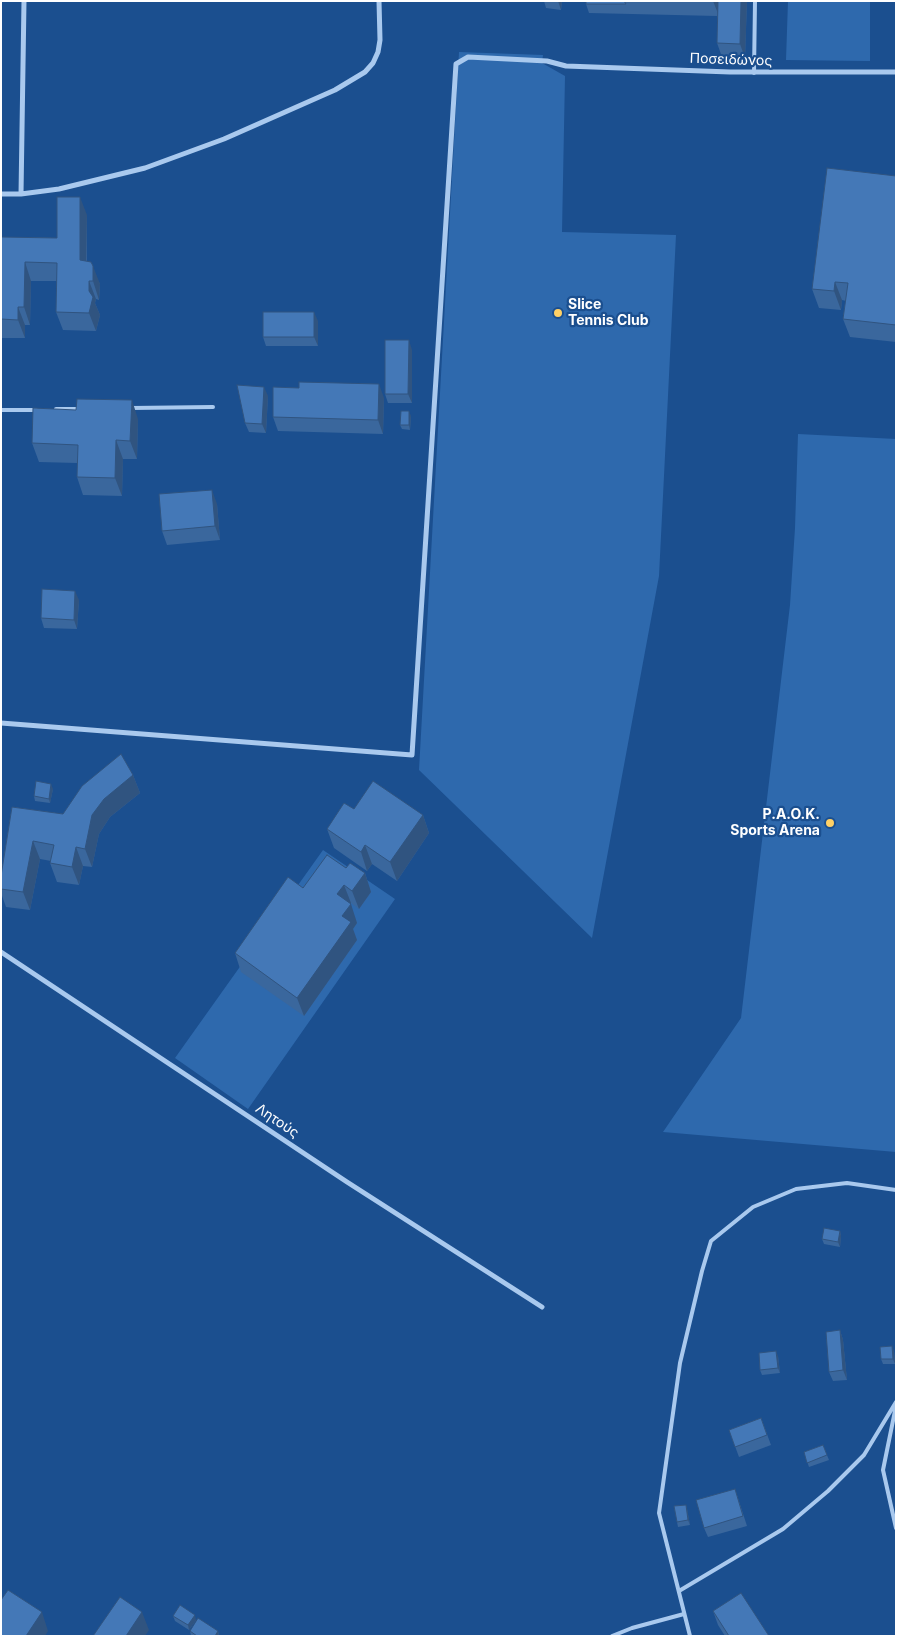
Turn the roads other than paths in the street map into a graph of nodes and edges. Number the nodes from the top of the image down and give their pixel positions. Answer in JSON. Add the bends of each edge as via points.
{"nodes":[{"id":1,"x":24,"y":1,"type":"edge"},
{"id":2,"x":379,"y":1,"type":"edge"},
{"id":3,"x":755,"y":1,"type":"edge"},
{"id":4,"x":896,"y":72,"type":"edge"},
{"id":5,"x":754,"y":73,"type":"junction"},
{"id":6,"x":1,"y":194,"type":"edge"},
{"id":7,"x":21,"y":194,"type":"junction"},
{"id":8,"x":213,"y":407,"type":"dead end"},
{"id":9,"x":126,"y":408,"type":"edge"},
{"id":10,"x":88,"y":409,"type":"edge"},
{"id":11,"x":1,"y":410,"type":"edge"},
{"id":12,"x":40,"y":410,"type":"edge"},
{"id":13,"x":49,"y":410,"type":"edge"},
{"id":14,"x":1,"y":723,"type":"edge"},
{"id":15,"x":1,"y":952,"type":"edge"},
{"id":16,"x":896,"y":1190,"type":"edge"},
{"id":17,"x":542,"y":1307,"type":"dead end"},
{"id":18,"x":896,"y":1402,"type":"edge"},
{"id":19,"x":896,"y":1406,"type":"edge"},
{"id":20,"x":896,"y":1528,"type":"edge"},
{"id":21,"x":679,"y":1591,"type":"junction"},
{"id":22,"x":684,"y":1614,"type":"junction"},
{"id":23,"x":612,"y":1636,"type":"edge"},
{"id":24,"x":690,"y":1636,"type":"edge"}],
"edges":[{"from":1,"to":7,"type":"street"},
{"from":2,"to":7,"type":"street","via":[[380,40],[373,63],[365,72],[335,90],[224,139],[145,168],[59,189]]},
{"from":3,"to":5,"type":"lane"},
{"from":4,"to":5,"type":"street","name":"Ποσειδώνος"},
{"from":5,"to":14,"type":"street","name":"Ποσειδώνος","via":[[566,66],[546,61],[468,57],[456,64],[412,755]]},
{"from":6,"to":7,"type":"street"},
{"from":8,"to":9,"type":"lane"},
{"from":10,"to":13,"type":"lane"},
{"from":11,"to":12,"type":"lane"},
{"from":15,"to":17,"type":"street","name":"Λητούς"},
{"from":16,"to":21,"type":"lane","via":[[847,1184],[796,1189],[754,1207],[711,1241],[680,1363],[659,1513]]},
{"from":18,"to":21,"type":"lane","via":[[864,1455],[828,1491],[783,1528]]},
{"from":19,"to":20,"type":"lane","via":[[883,1470]]},
{"from":21,"to":22,"type":"lane"},
{"from":22,"to":23,"type":"lane"},
{"from":22,"to":24,"type":"lane"}]}
